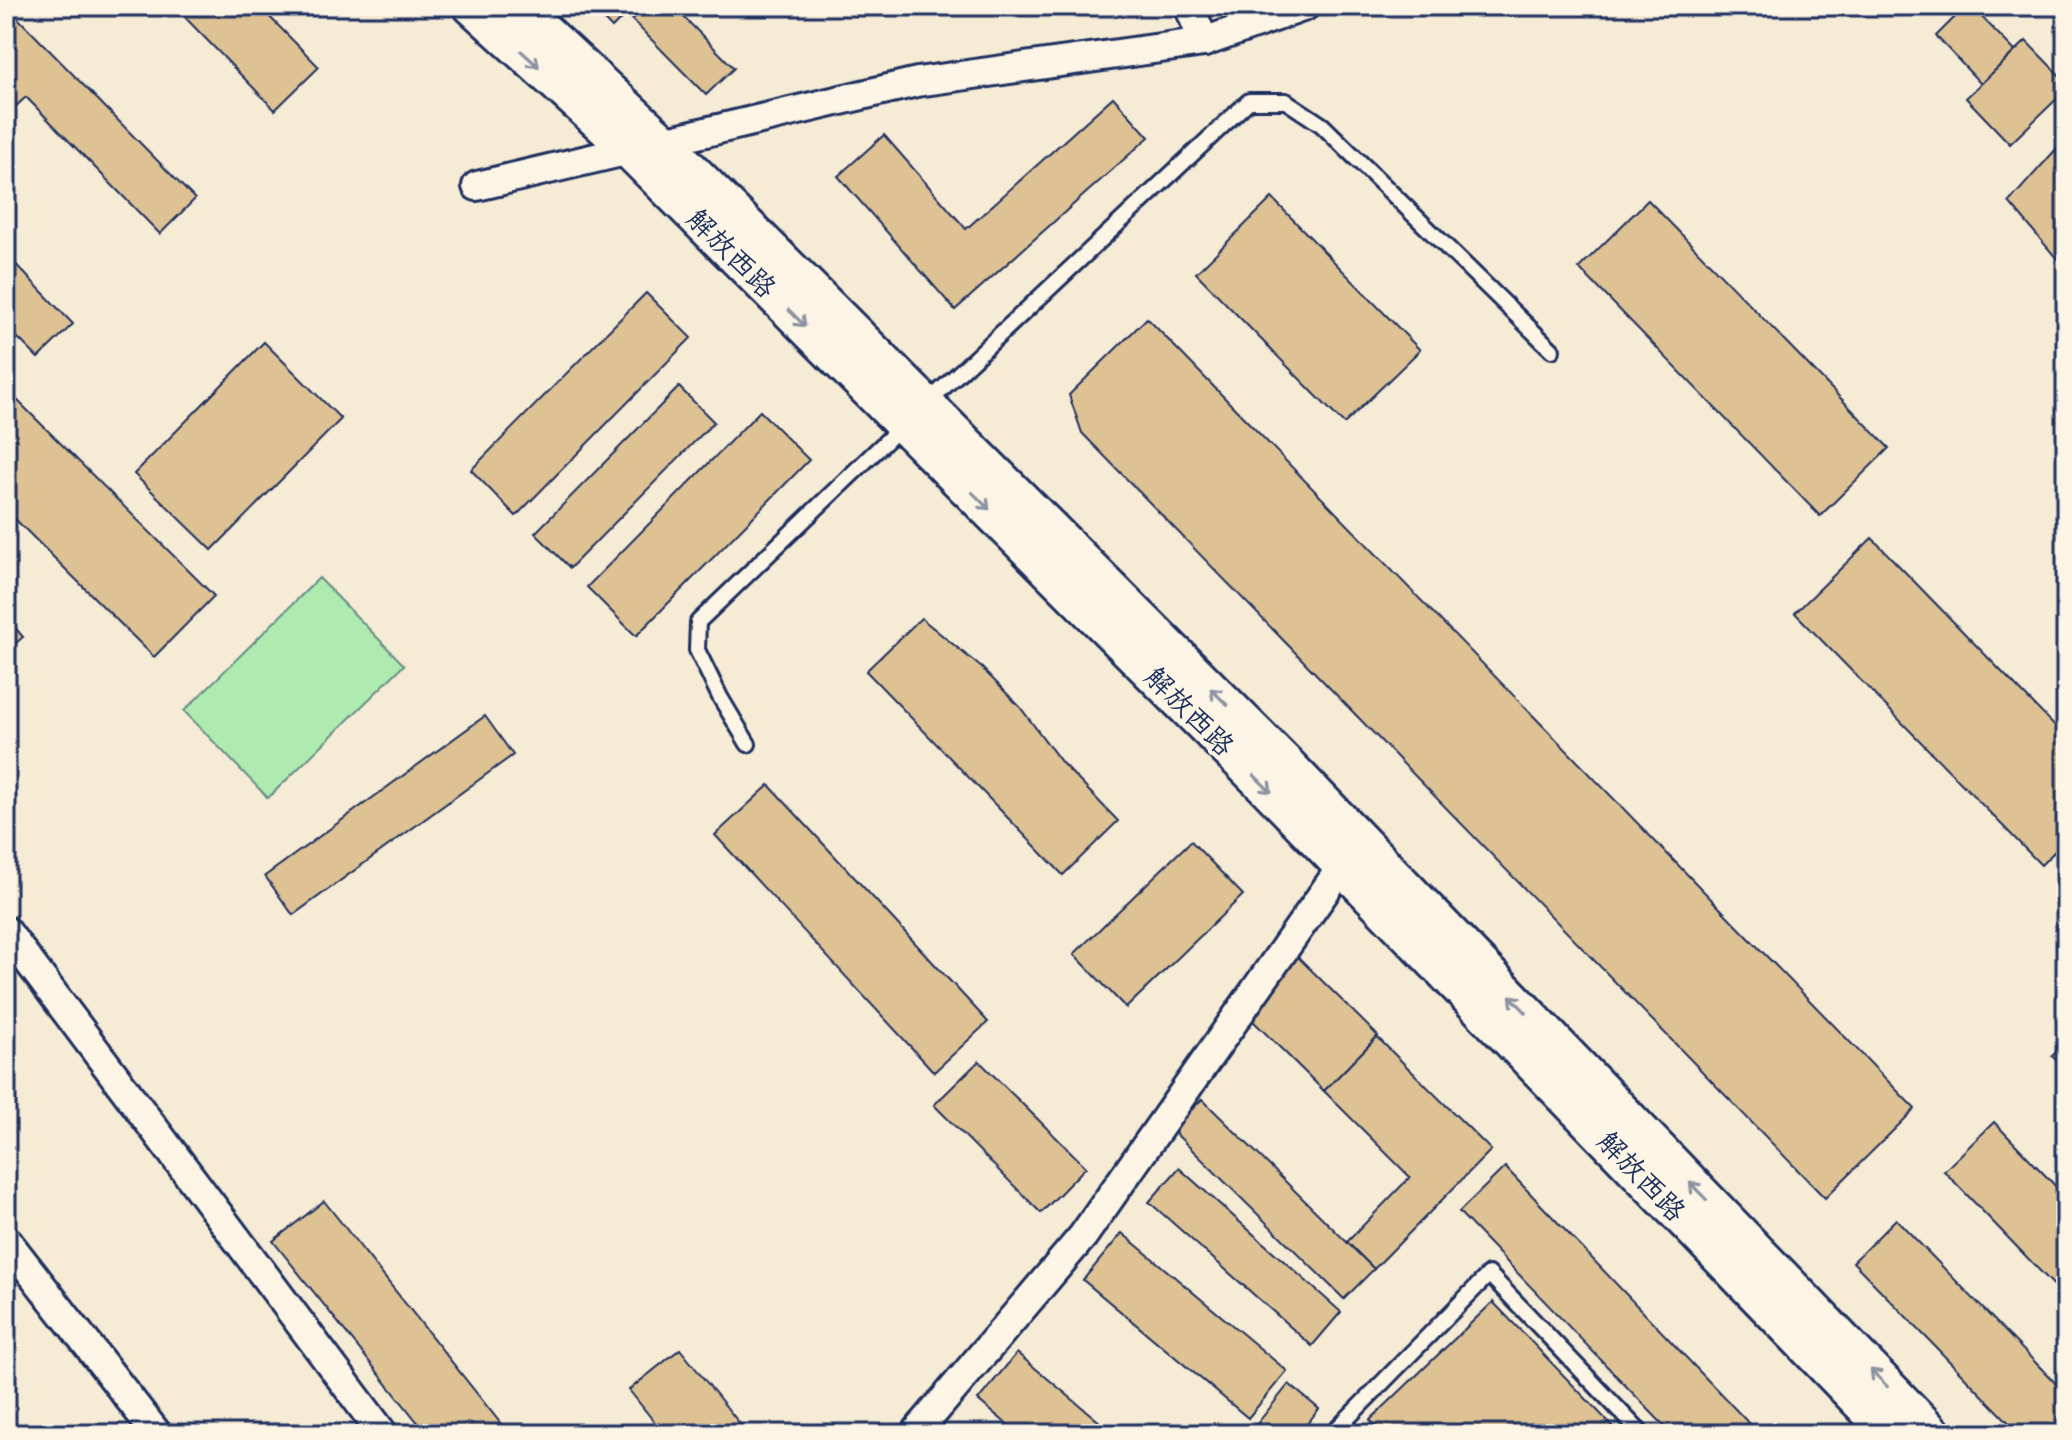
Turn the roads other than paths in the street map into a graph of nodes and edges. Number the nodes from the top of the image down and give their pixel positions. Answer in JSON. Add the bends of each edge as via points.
{"nodes":[{"id":1,"x":472,"y":6,"type":"edge"},
{"id":2,"x":517,"y":6,"type":"edge"},
{"id":3,"x":1189,"y":6,"type":"edge"},
{"id":4,"x":1305,"y":6,"type":"edge"},
{"id":5,"x":1204,"y":42,"type":"junction"},
{"id":6,"x":663,"y":142,"type":"junction"},
{"id":7,"x":628,"y":150,"type":"junction"},
{"id":8,"x":477,"y":186,"type":"dead end"},
{"id":9,"x":1552,"y":350,"type":"dead end"},
{"id":10,"x":915,"y":414,"type":"junction"},
{"id":11,"x":748,"y":744,"type":"dead end"},
{"id":12,"x":1351,"y":854,"type":"junction"},
{"id":13,"x":6,"y":931,"type":"edge"},
{"id":14,"x":6,"y":1240,"type":"edge"},
{"id":15,"x":157,"y":1434,"type":"edge"},
{"id":16,"x":383,"y":1434,"type":"edge"},
{"id":17,"x":915,"y":1434,"type":"edge"},
{"id":18,"x":1332,"y":1434,"type":"edge"},
{"id":19,"x":1642,"y":1434,"type":"edge"},
{"id":20,"x":1891,"y":1434,"type":"edge"},
{"id":21,"x":1933,"y":1434,"type":"edge"}],
"edges":[{"from":1,"to":7,"type":"street","name":"解放西路","one_way":true},
{"from":2,"to":6,"type":"street","name":"解放西路"},
{"from":3,"to":5,"type":"street"},
{"from":4,"to":5,"type":"street"},
{"from":5,"to":6,"type":"street","via":[[917,82]]},
{"from":6,"to":7,"type":"street"},
{"from":6,"to":10,"type":"street","name":"解放西路"},
{"from":7,"to":8,"type":"street"},
{"from":7,"to":10,"type":"street","name":"解放西路","one_way":true},
{"from":9,"to":10,"type":"lane","via":[[1322,125],[1286,101],[1249,101]]},
{"from":10,"to":11,"type":"lane","via":[[698,622],[697,650]]},
{"from":10,"to":12,"type":"street","name":"解放西路"},
{"from":12,"to":17,"type":"street","via":[[1083,1236]]},
{"from":12,"to":20,"type":"street","name":"解放西路"},
{"from":21,"to":12,"type":"street","name":"解放西路","one_way":true},
{"from":13,"to":16,"type":"street"},
{"from":14,"to":15,"type":"street"},
{"from":18,"to":19,"type":"lane","via":[[1489,1274]]}]}
